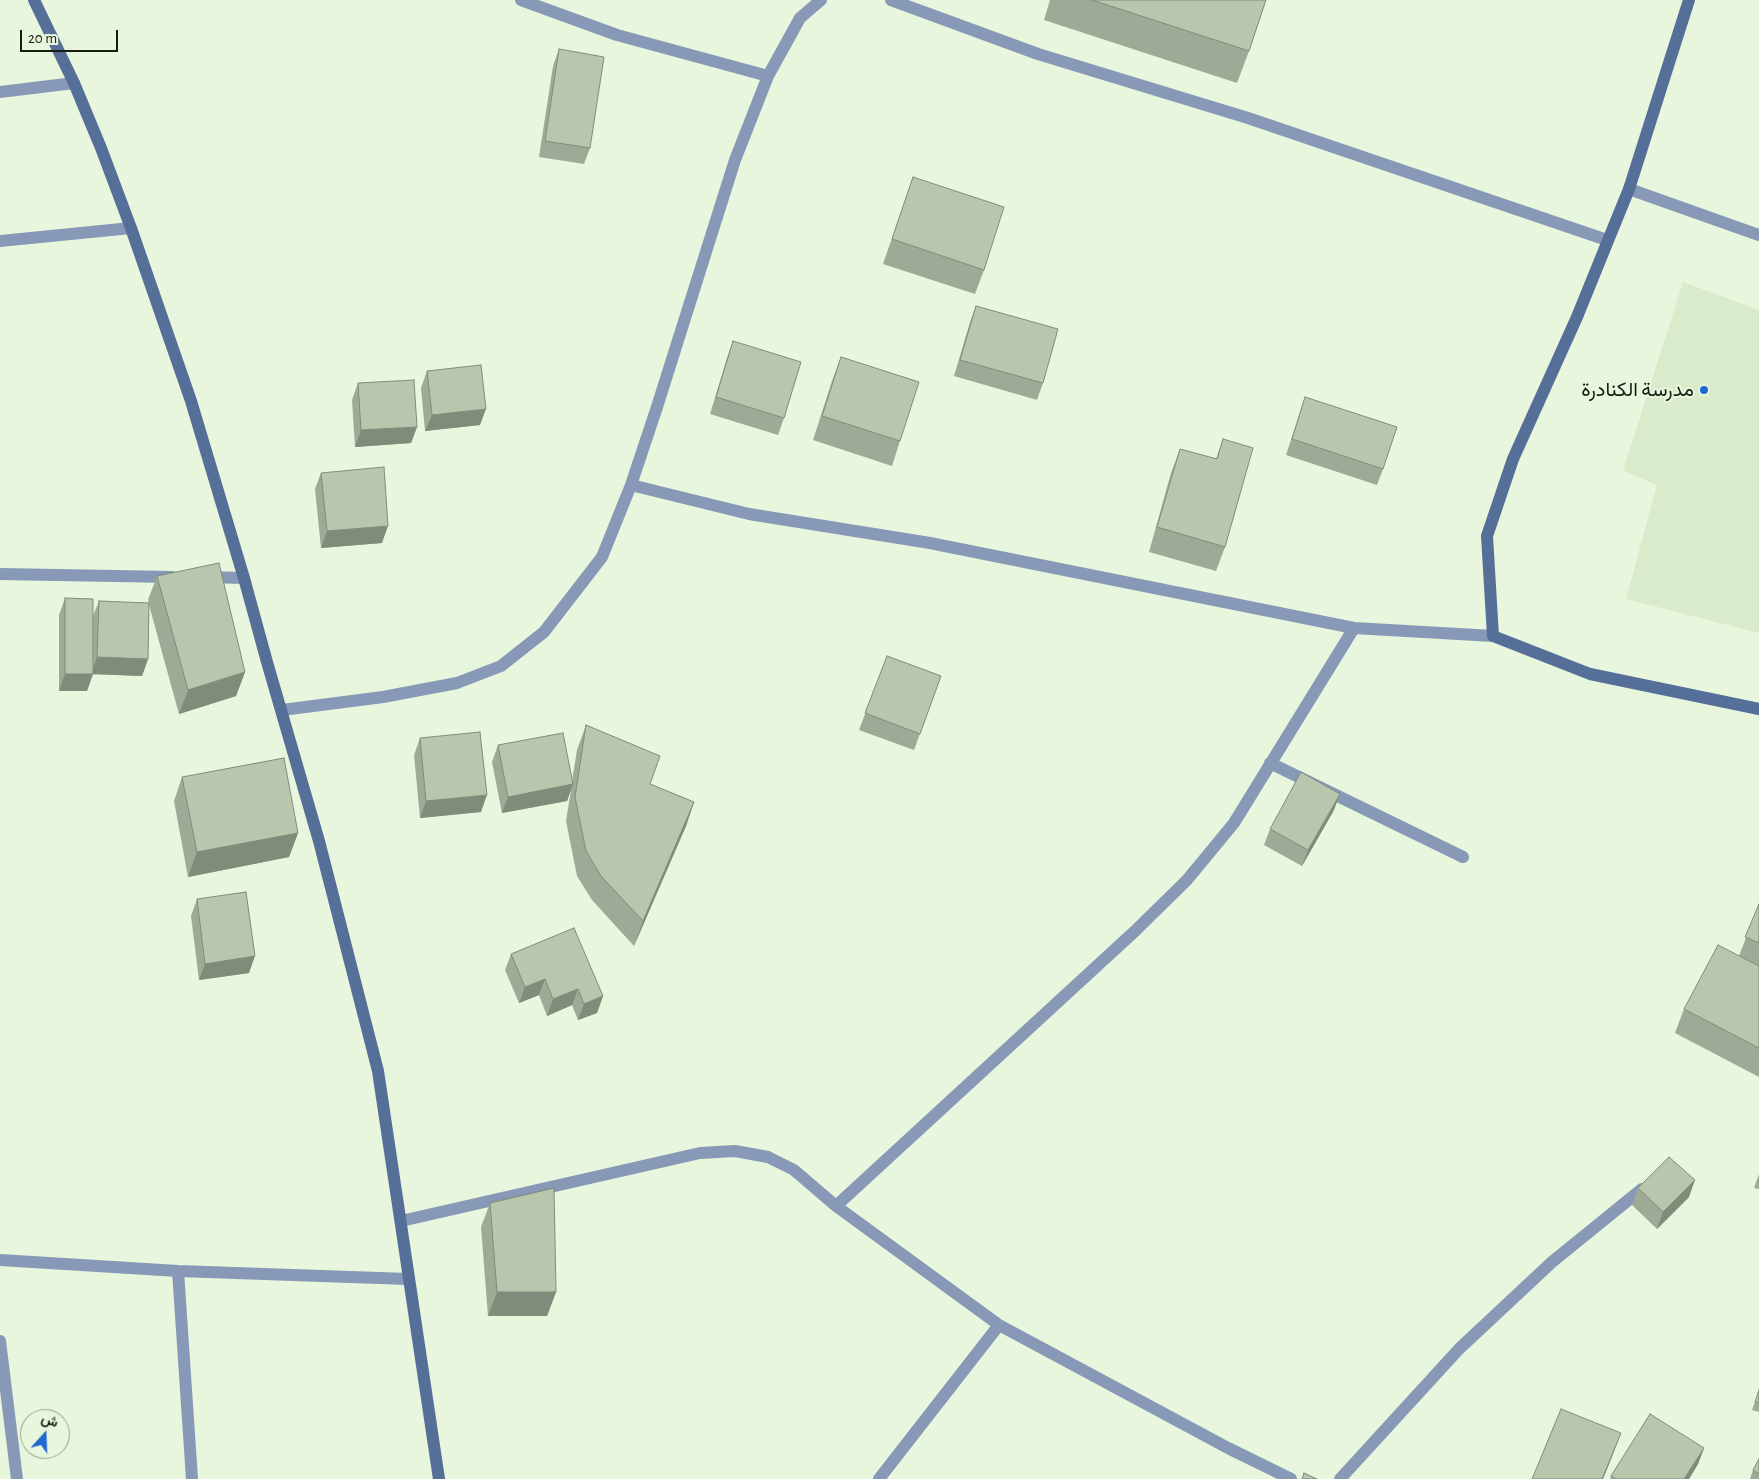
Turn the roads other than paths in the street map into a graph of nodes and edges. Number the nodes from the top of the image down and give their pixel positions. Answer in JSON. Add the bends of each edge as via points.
{"nodes":[{"id":1,"x":34,"y":0,"type":"edge"},
{"id":2,"x":521,"y":0,"type":"edge"},
{"id":3,"x":821,"y":0,"type":"edge"},
{"id":4,"x":890,"y":0,"type":"edge"},
{"id":5,"x":1688,"y":0,"type":"edge"},
{"id":6,"x":768,"y":76,"type":"junction"},
{"id":7,"x":74,"y":83,"type":"junction"},
{"id":8,"x":0,"y":92,"type":"edge"},
{"id":9,"x":1629,"y":188,"type":"junction"},
{"id":10,"x":131,"y":228,"type":"junction"},
{"id":11,"x":1759,"y":235,"type":"edge"},
{"id":12,"x":1608,"y":240,"type":"junction"},
{"id":13,"x":0,"y":241,"type":"edge"},
{"id":14,"x":631,"y":485,"type":"junction"},
{"id":15,"x":0,"y":574,"type":"edge"},
{"id":16,"x":244,"y":578,"type":"junction"},
{"id":17,"x":1354,"y":628,"type":"junction"},
{"id":18,"x":1493,"y":636,"type":"junction"},
{"id":19,"x":1759,"y":709,"type":"edge"},
{"id":20,"x":282,"y":710,"type":"junction"},
{"id":21,"x":1270,"y":763,"type":"junction"},
{"id":22,"x":1462,"y":857,"type":"dead end"},
{"id":23,"x":1642,"y":1188,"type":"edge"},
{"id":24,"x":836,"y":1206,"type":"junction"},
{"id":25,"x":401,"y":1220,"type":"junction"},
{"id":26,"x":0,"y":1260,"type":"edge"},
{"id":27,"x":178,"y":1271,"type":"junction"},
{"id":28,"x":408,"y":1279,"type":"junction"},
{"id":29,"x":999,"y":1325,"type":"junction"},
{"id":30,"x":0,"y":1341,"type":"edge"},
{"id":31,"x":1285,"y":1478,"type":"edge"},
{"id":32,"x":17,"y":1479,"type":"edge"},
{"id":33,"x":192,"y":1479,"type":"edge"},
{"id":34,"x":439,"y":1479,"type":"edge"},
{"id":35,"x":879,"y":1479,"type":"edge"},
{"id":36,"x":1340,"y":1479,"type":"edge"}],
"edges":[{"from":1,"to":7,"type":"street"},
{"from":2,"to":6,"type":"street","via":[[617,35]]},
{"from":3,"to":6,"type":"street","via":[[800,18]]},
{"from":4,"to":12,"type":"street","via":[[1038,54],[1248,118]]},
{"from":5,"to":9,"type":"street"},
{"from":6,"to":14,"type":"street","via":[[735,160]]},
{"from":7,"to":8,"type":"street"},
{"from":7,"to":10,"type":"street"},
{"from":9,"to":11,"type":"street"},
{"from":9,"to":12,"type":"street"},
{"from":10,"to":13,"type":"street"},
{"from":10,"to":16,"type":"street","via":[[190,401]]},
{"from":12,"to":18,"type":"street","via":[[1513,459],[1487,536]]},
{"from":14,"to":17,"type":"street","via":[[749,514],[930,543]]},
{"from":14,"to":20,"type":"street","via":[[602,557],[544,632],[501,666],[457,683],[383,697]]},
{"from":15,"to":16,"type":"street"},
{"from":16,"to":20,"type":"street"},
{"from":17,"to":18,"type":"street"},
{"from":17,"to":21,"type":"street"},
{"from":18,"to":19,"type":"street","via":[[1590,674]]},
{"from":20,"to":25,"type":"street","via":[[378,1070]]},
{"from":21,"to":22,"type":"street"},
{"from":21,"to":24,"type":"street","via":[[1234,823],[1187,880]]},
{"from":23,"to":36,"type":"street","via":[[1552,1262],[1459,1349]]},
{"from":24,"to":25,"type":"street","via":[[794,1170],[768,1157],[735,1151],[700,1153]]},
{"from":24,"to":29,"type":"street"},
{"from":25,"to":28,"type":"street"},
{"from":26,"to":27,"type":"street"},
{"from":27,"to":28,"type":"street"},
{"from":27,"to":33,"type":"street"},
{"from":28,"to":34,"type":"street"},
{"from":29,"to":31,"type":"street"},
{"from":29,"to":35,"type":"street"},
{"from":30,"to":32,"type":"street"}]}
